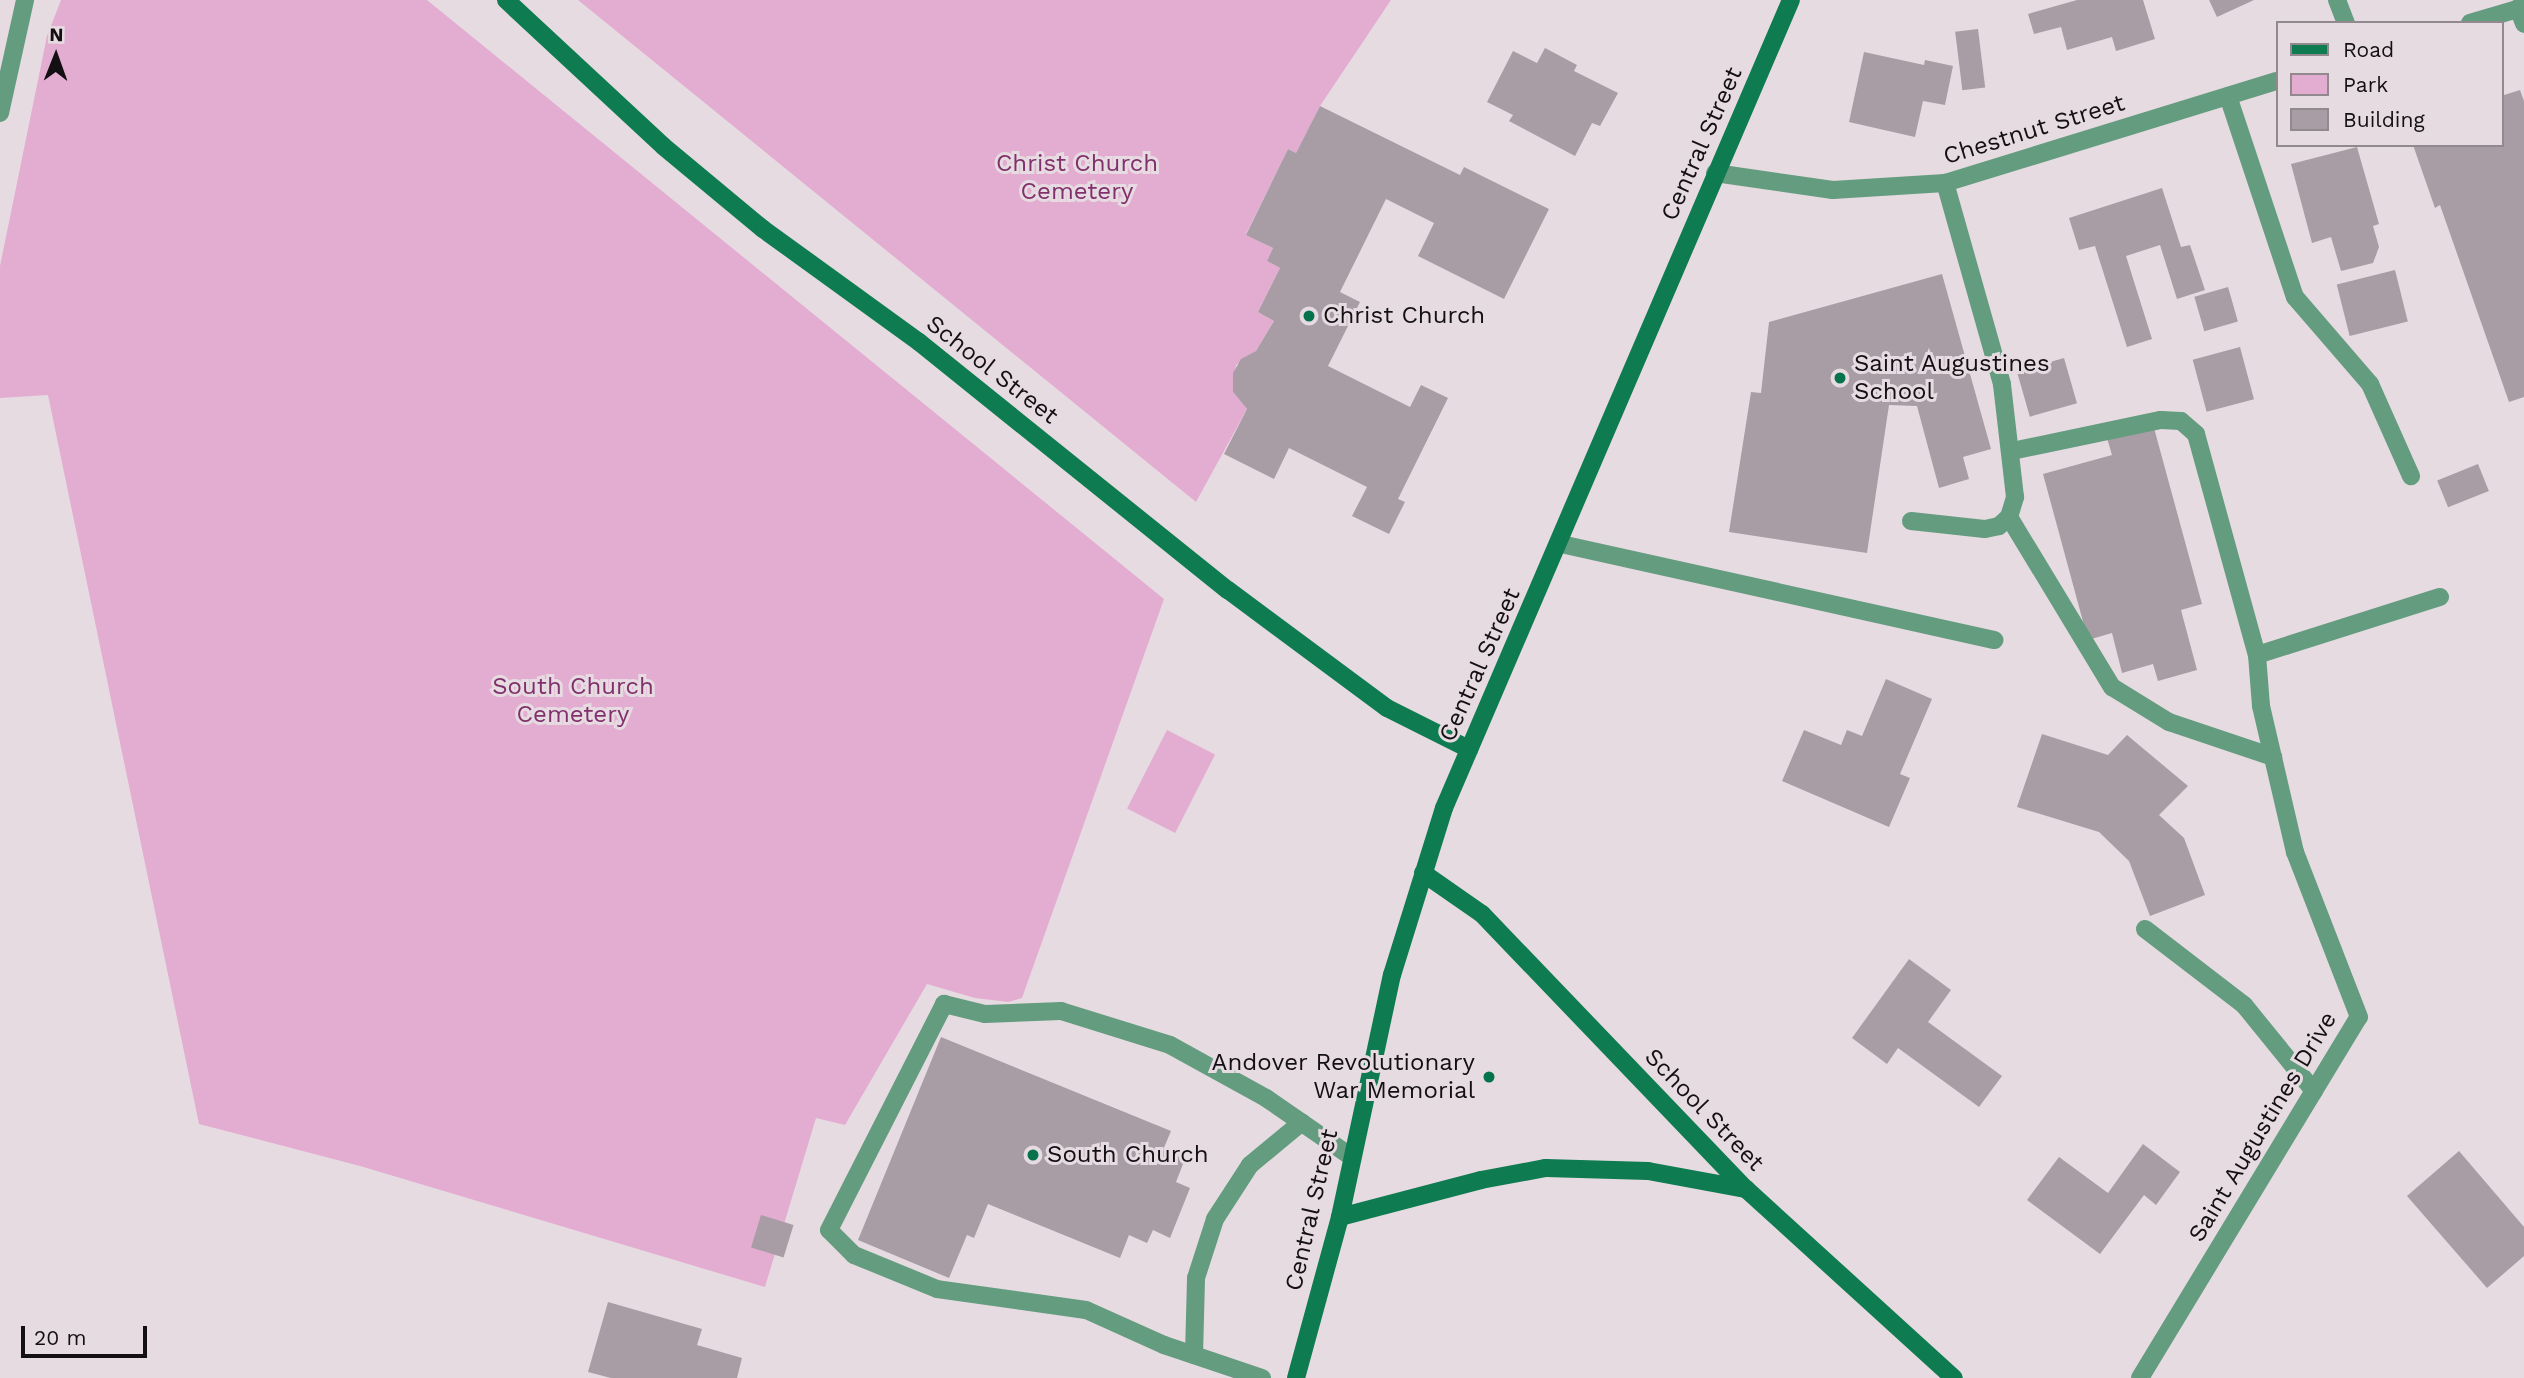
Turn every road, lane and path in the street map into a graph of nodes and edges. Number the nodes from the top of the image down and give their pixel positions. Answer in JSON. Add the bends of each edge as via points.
{"nodes":[{"id":1,"x":25,"y":0,"type":"edge"},
{"id":2,"x":506,"y":0,"type":"edge"},
{"id":3,"x":1791,"y":0,"type":"edge"},
{"id":4,"x":2337,"y":0,"type":"edge"},
{"id":5,"x":2522,"y":13,"type":"edge"},
{"id":6,"x":2345,"y":21,"type":"edge"},
{"id":7,"x":2480,"y":21,"type":"edge"},
{"id":8,"x":2276,"y":82,"type":"edge"},
{"id":9,"x":2228,"y":96,"type":"junction"},
{"id":10,"x":0,"y":113,"type":"edge"},
{"id":11,"x":1715,"y":173,"type":"junction"},
{"id":12,"x":1945,"y":183,"type":"junction"},
{"id":13,"x":2012,"y":451,"type":"junction"},
{"id":14,"x":2411,"y":476,"type":"dead end"},
{"id":15,"x":2009,"y":517,"type":"junction"},
{"id":16,"x":1911,"y":521,"type":"dead end"},
{"id":17,"x":1561,"y":544,"type":"junction"},
{"id":18,"x":2440,"y":597,"type":"dead end"},
{"id":19,"x":1995,"y":640,"type":"dead end"},
{"id":20,"x":2257,"y":655,"type":"junction"},
{"id":21,"x":1469,"y":749,"type":"junction"},
{"id":22,"x":2273,"y":757,"type":"junction"},
{"id":23,"x":1423,"y":873,"type":"junction"},
{"id":24,"x":2145,"y":929,"type":"dead end"},
{"id":25,"x":2314,"y":1091,"type":"junction"},
{"id":26,"x":1302,"y":1122,"type":"junction"},
{"id":27,"x":1350,"y":1156,"type":"junction"},
{"id":28,"x":1746,"y":1189,"type":"junction"},
{"id":29,"x":1340,"y":1217,"type":"junction"},
{"id":30,"x":1194,"y":1355,"type":"junction"},
{"id":31,"x":1262,"y":1378,"type":"edge"},
{"id":32,"x":1296,"y":1378,"type":"edge"},
{"id":33,"x":1954,"y":1378,"type":"edge"},
{"id":34,"x":2140,"y":1378,"type":"edge"}],
"edges":[{"from":1,"to":10,"type":"street"},
{"from":2,"to":21,"type":"main road","name":"School Street","via":[[663,146],[763,229],[919,342],[1228,590],[1387,708]]},
{"from":3,"to":11,"type":"main road","name":"Central Street"},
{"from":4,"to":6,"type":"street"},
{"from":5,"to":7,"type":"street"},
{"from":8,"to":9,"type":"street","name":"Chestnut Street"},
{"from":9,"to":12,"type":"street","name":"Chestnut Street"},
{"from":9,"to":14,"type":"street","via":[[2295,298],[2370,384]]},
{"from":11,"to":12,"type":"street","name":"Chestnut Street","via":[[1833,190]]},
{"from":11,"to":17,"type":"main road","name":"Central Street"},
{"from":12,"to":13,"type":"street","via":[[2002,384]]},
{"from":13,"to":15,"type":"street","via":[[2015,497]]},
{"from":13,"to":20,"type":"street","via":[[2161,420],[2181,421],[2196,434]]},
{"from":15,"to":16,"type":"street","via":[[1985,529]]},
{"from":15,"to":22,"type":"street","via":[[2112,687],[2169,722]]},
{"from":17,"to":19,"type":"street"},
{"from":17,"to":21,"type":"main road","name":"Central Street"},
{"from":18,"to":20,"type":"street"},
{"from":20,"to":22,"type":"street","via":[[2260,706]]},
{"from":21,"to":23,"type":"main road","name":"Central Street"},
{"from":22,"to":25,"type":"street","name":"Saint Augustines Drive","via":[[2295,852],[2359,1017]]},
{"from":23,"to":27,"type":"main road","name":"Central Street","via":[[1392,975]]},
{"from":23,"to":28,"type":"main road","name":"School Street","via":[[1482,914]]},
{"from":24,"to":25,"type":"street","via":[[2244,1005]]},
{"from":25,"to":34,"type":"street","name":"Saint Augustines Drive"},
{"from":26,"to":27,"type":"street"},
{"from":26,"to":30,"type":"street","via":[[1250,1165],[1215,1220],[1196,1278]]},
{"from":26,"to":30,"type":"street","via":[[1170,1045],[1061,1011],[1021,1016],[944,1004],[829,1230],[854,1255],[937,1289],[1086,1310]]},
{"from":27,"to":29,"type":"main road","name":"Central Street"},
{"from":28,"to":29,"type":"main road","via":[[1648,1171],[1546,1168]]},
{"from":28,"to":33,"type":"main road","name":"School Street"},
{"from":29,"to":32,"type":"main road","name":"Central Street"},
{"from":30,"to":31,"type":"street"}]}
